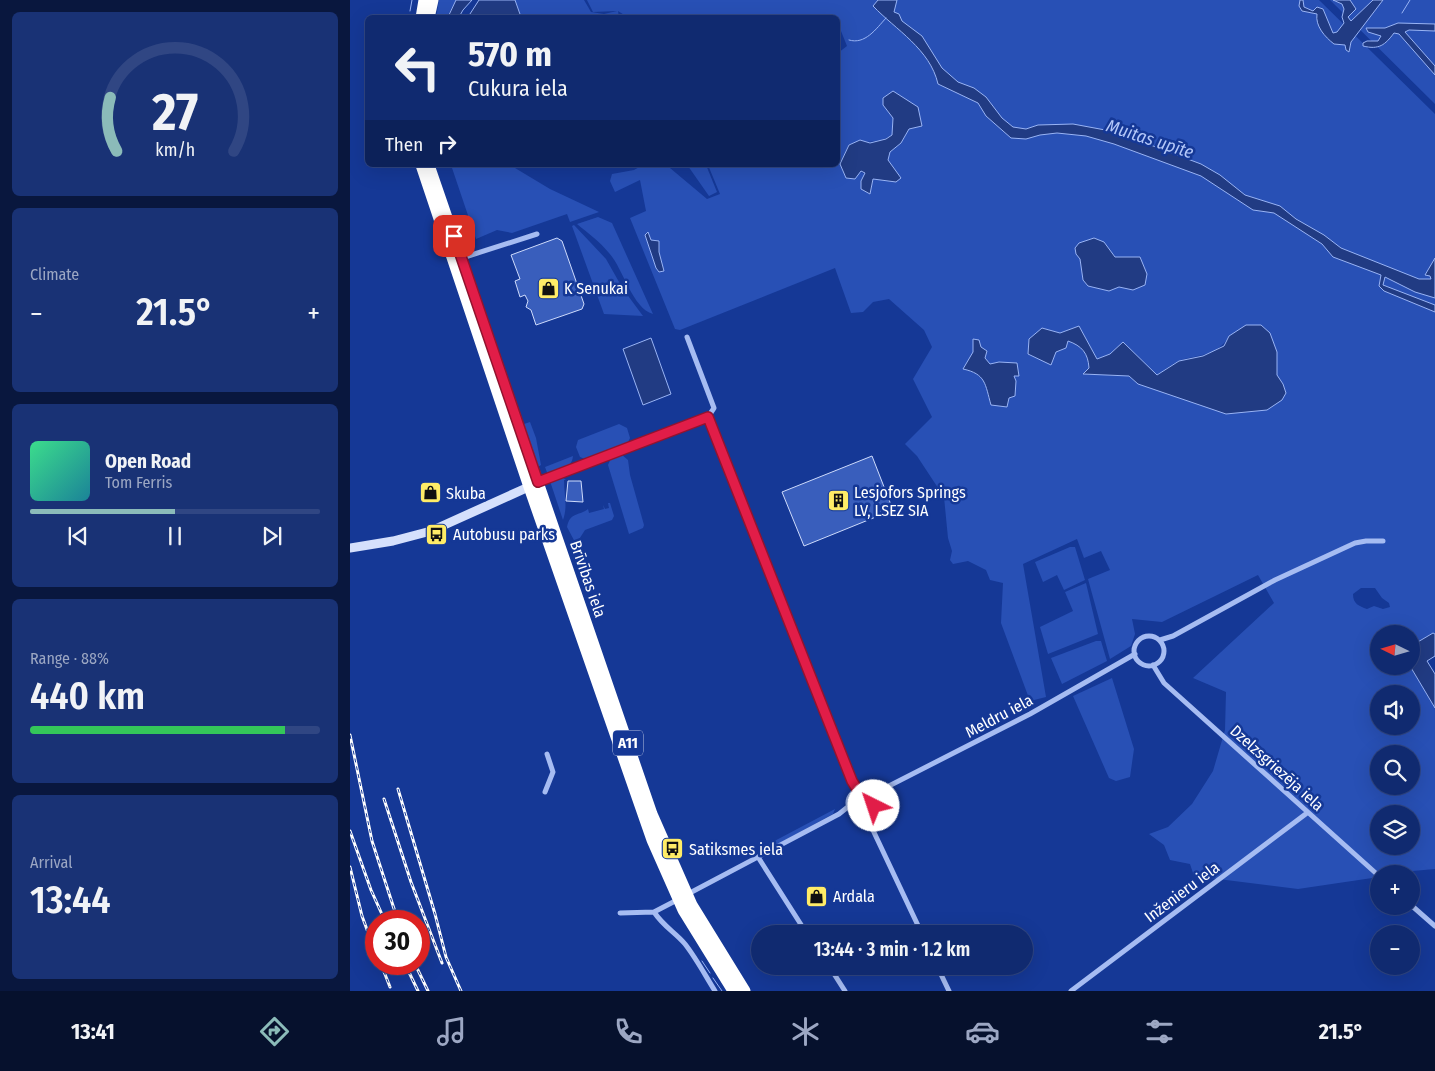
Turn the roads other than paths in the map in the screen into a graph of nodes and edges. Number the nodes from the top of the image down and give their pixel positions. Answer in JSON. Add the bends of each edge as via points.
{"nodes":[{"id":1,"x":424,"y":0,"type":"edge"},
{"id":2,"x":433,"y":0,"type":"edge"},
{"id":3,"x":421,"y":15,"type":"edge"},
{"id":4,"x":430,"y":15,"type":"edge"},
{"id":5,"x":422,"y":167,"type":"edge"},
{"id":6,"x":430,"y":167,"type":"edge"},
{"id":7,"x":537,"y":234,"type":"dead end"},
{"id":8,"x":462,"y":258,"type":"junction"},
{"id":9,"x":686,"y":337,"type":"dead end"},
{"id":10,"x":708,"y":417,"type":"junction"},
{"id":11,"x":534,"y":484,"type":"junction"},
{"id":12,"x":1383,"y":541,"type":"dead end"},
{"id":13,"x":350,"y":548,"type":"edge"},
{"id":14,"x":1173,"y":636,"type":"junction"},
{"id":15,"x":1160,"y":640,"type":"junction"},
{"id":16,"x":1163,"y":645,"type":"junction"},
{"id":17,"x":1134,"y":654,"type":"junction"},
{"id":18,"x":1125,"y":660,"type":"junction"},
{"id":19,"x":1137,"y":660,"type":"junction"},
{"id":20,"x":1156,"y":664,"type":"junction"},
{"id":21,"x":547,"y":754,"type":"dead end"},
{"id":22,"x":852,"y":781,"type":"junction"},
{"id":23,"x":882,"y":789,"type":"junction"},
{"id":24,"x":860,"y":791,"type":"junction"},
{"id":25,"x":545,"y":792,"type":"dead end"},
{"id":26,"x":869,"y":793,"type":"junction"},
{"id":27,"x":852,"y":794,"type":"junction"},
{"id":28,"x":874,"y":800,"type":"junction"},
{"id":29,"x":849,"y":806,"type":"junction"},
{"id":30,"x":853,"y":813,"type":"junction"},
{"id":31,"x":869,"y":813,"type":"junction"},
{"id":32,"x":1307,"y":813,"type":"junction"},
{"id":33,"x":839,"y":814,"type":"junction"},
{"id":34,"x":860,"y":816,"type":"junction"},
{"id":35,"x":871,"y":826,"type":"junction"},
{"id":36,"x":758,"y":857,"type":"junction"},
{"id":37,"x":1370,"y":868,"type":"edge"},
{"id":38,"x":682,"y":897,"type":"junction"},
{"id":39,"x":654,"y":912,"type":"junction"},
{"id":40,"x":620,"y":913,"type":"dead end"},
{"id":41,"x":1420,"y":913,"type":"edge"},
{"id":42,"x":801,"y":925,"type":"edge"},
{"id":43,"x":918,"y":925,"type":"edge"},
{"id":44,"x":1435,"y":926,"type":"edge"},
{"id":45,"x":835,"y":975,"type":"edge"},
{"id":46,"x":941,"y":975,"type":"edge"},
{"id":47,"x":715,"y":991,"type":"edge"},
{"id":48,"x":733,"y":991,"type":"edge"},
{"id":49,"x":745,"y":991,"type":"edge"},
{"id":50,"x":845,"y":991,"type":"edge"},
{"id":51,"x":949,"y":991,"type":"edge"},
{"id":52,"x":1071,"y":991,"type":"edge"}],
"edges":[{"from":1,"to":3,"type":"highway"},
{"from":2,"to":4,"type":"highway"},
{"from":5,"to":11,"type":"highway","name":"Brīvības iela","number":"A11"},
{"from":6,"to":8,"type":"highway","name":"Brīvības iela","number":"A11"},
{"from":7,"to":8,"type":"street"},
{"from":8,"to":11,"type":"highway","name":"Brīvības iela","number":"A11"},
{"from":9,"to":10,"type":"street","via":[[714,408]]},
{"from":10,"to":11,"type":"street"},
{"from":10,"to":22,"type":"street"},
{"from":11,"to":13,"type":"main road","via":[[431,531]]},
{"from":11,"to":38,"type":"highway","name":"Brīvības iela","number":"A11"},
{"from":12,"to":14,"type":"street","via":[[1355,543],[1275,580]]},
{"from":14,"to":15,"type":"street"},
{"from":14,"to":16,"type":"street"},
{"from":15,"to":16,"type":"street"},
{"from":15,"to":17,"type":"street","via":[[1149,635],[1140,638]]},
{"from":16,"to":20,"type":"street","via":[[1164,655]]},
{"from":17,"to":18,"type":"street"},
{"from":17,"to":19,"type":"street"},
{"from":18,"to":19,"type":"street"},
{"from":18,"to":23,"type":"street","name":"Meldru iela","via":[[1030,714]]},
{"from":19,"to":20,"type":"street","via":[[1145,665]]},
{"from":20,"to":32,"type":"street","name":"Dzelzsgriezēja iela","via":[[1164,683]]},
{"from":21,"to":25,"type":"street","via":[[553,772]]},
{"from":22,"to":24,"type":"street"},
{"from":22,"to":27,"type":"street"},
{"from":23,"to":26,"type":"street","name":"Meldru iela"},
{"from":23,"to":28,"type":"street","name":"Meldru iela"},
{"from":24,"to":26,"type":"street","name":"Meldru iela"},
{"from":24,"to":27,"type":"street"},
{"from":26,"to":28,"type":"street"},
{"from":27,"to":29,"type":"street"},
{"from":28,"to":31,"type":"street","name":"Meldru iela"},
{"from":29,"to":30,"type":"street"},
{"from":29,"to":33,"type":"street"},
{"from":30,"to":33,"type":"street"},
{"from":30,"to":34,"type":"street"},
{"from":31,"to":34,"type":"street"},
{"from":31,"to":35,"type":"street"},
{"from":32,"to":37,"type":"street","name":"Dzelzsgriezēja iela"},
{"from":32,"to":52,"type":"street","name":"Inženieru iela"},
{"from":33,"to":36,"type":"street"},
{"from":34,"to":35,"type":"street"},
{"from":35,"to":43,"type":"street"},
{"from":36,"to":38,"type":"street"},
{"from":36,"to":42,"type":"street"},
{"from":38,"to":39,"type":"street"},
{"from":38,"to":48,"type":"highway","name":"Brīvības iela","number":"A11","via":[[703,944]]},
{"from":38,"to":49,"type":"highway","name":"Brīvības iela","number":"A11"},
{"from":39,"to":40,"type":"street"},
{"from":39,"to":47,"type":"street","via":[[683,942]]},
{"from":41,"to":44,"type":"street"},
{"from":45,"to":50,"type":"street"},
{"from":46,"to":51,"type":"street"}]}
